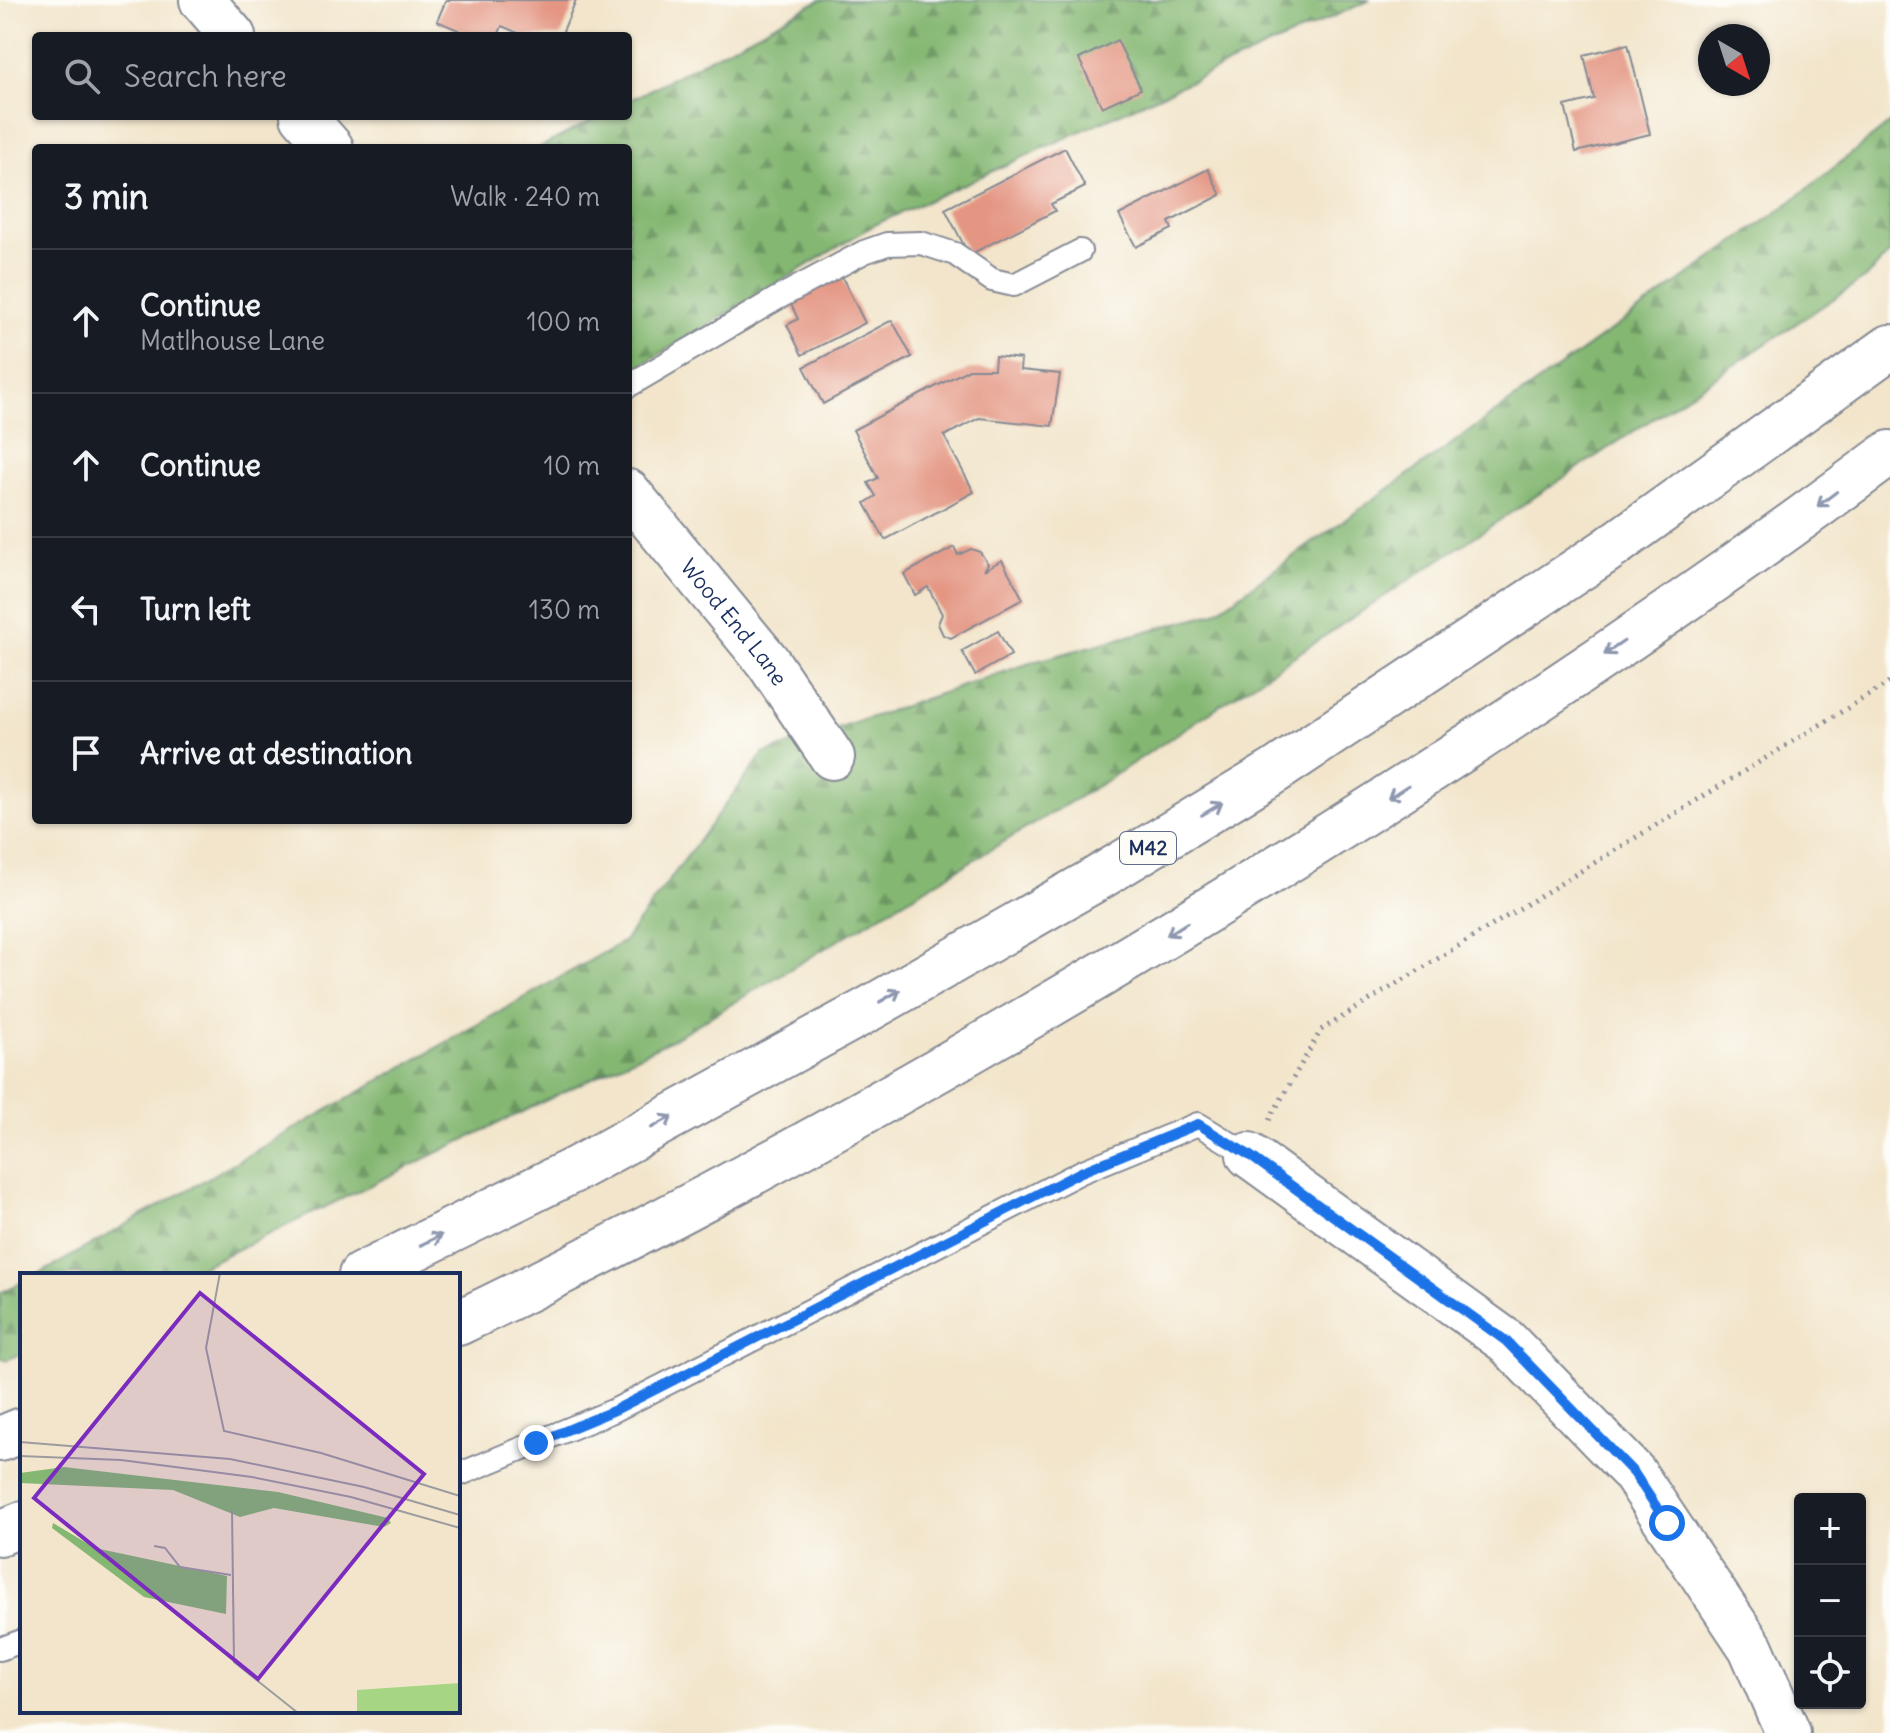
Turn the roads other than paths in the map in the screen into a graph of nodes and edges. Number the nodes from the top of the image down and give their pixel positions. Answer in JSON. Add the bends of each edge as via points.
{"nodes":[{"id":1,"x":202,"y":0,"type":"edge"},
{"id":2,"x":230,"y":32,"type":"edge"},
{"id":3,"x":306,"y":120,"type":"edge"},
{"id":4,"x":328,"y":144,"type":"edge"},
{"id":5,"x":1080,"y":251,"type":"dead end"},
{"id":6,"x":1890,"y":347,"type":"edge"},
{"id":7,"x":632,"y":384,"type":"edge"},
{"id":8,"x":1890,"y":453,"type":"edge"},
{"id":9,"x":632,"y":497,"type":"edge"},
{"id":10,"x":832,"y":757,"type":"dead end"},
{"id":11,"x":1249,"y":1155,"type":"joint"},
{"id":12,"x":365,"y":1273,"type":"edge"},
{"id":13,"x":460,"y":1322,"type":"edge"},
{"id":14,"x":20,"y":1431,"type":"edge"},
{"id":15,"x":0,"y":1439,"type":"edge"},
{"id":16,"x":460,"y":1474,"type":"edge"},
{"id":17,"x":20,"y":1525,"type":"edge"},
{"id":18,"x":0,"y":1533,"type":"edge"},
{"id":19,"x":20,"y":1642,"type":"edge"},
{"id":20,"x":0,"y":1649,"type":"edge"},
{"id":21,"x":1788,"y":1733,"type":"edge"}],
"edges":[{"from":1,"to":2,"type":"main road"},
{"from":3,"to":4,"type":"main road"},
{"from":5,"to":7,"type":"lane","via":[[1014,285],[992,280],[955,254],[921,243],[887,244],[789,292]]},
{"from":12,"to":6,"type":"main road","number":"M42","one_way":true,"via":[[574,1170],[867,1010],[1248,787],[1606,551]]},
{"from":8,"to":13,"type":"main road","one_way":true,"via":[[1541,698],[1357,819],[1066,998],[798,1147]]},
{"from":9,"to":10,"type":"main road","name":"Wood End Lane","via":[[768,662]]},
{"from":11,"to":16,"type":"lane","via":[[1198,1124],[1081,1172],[615,1410]]},
{"from":11,"to":21,"type":"main road","via":[[1506,1341],[1634,1473],[1751,1648]]},
{"from":14,"to":15,"type":"main road"},
{"from":17,"to":18,"type":"main road"},
{"from":19,"to":20,"type":"lane"}]}
